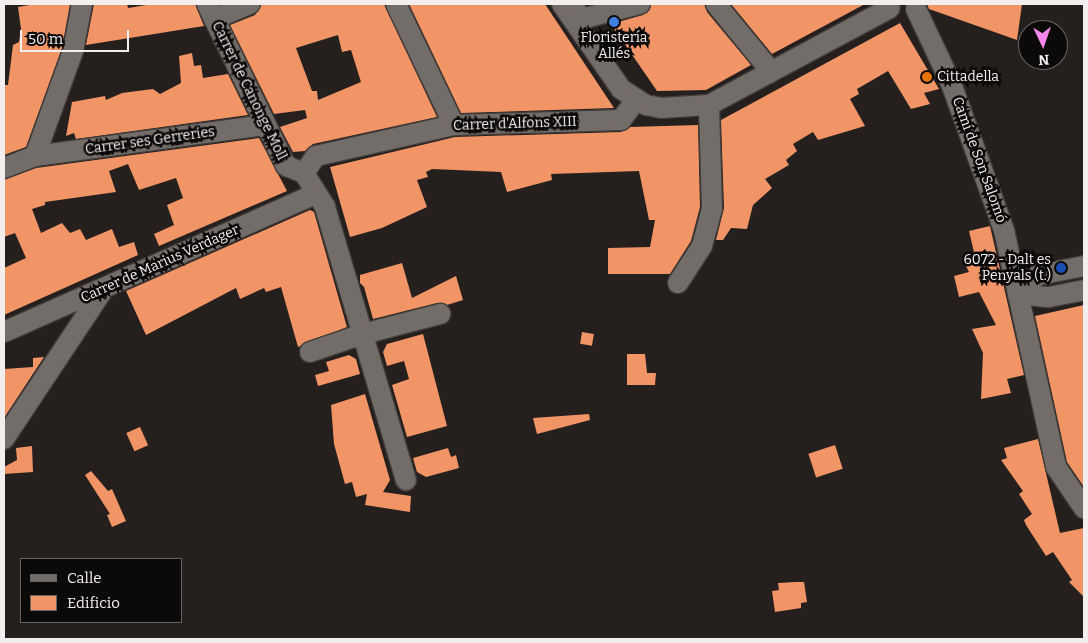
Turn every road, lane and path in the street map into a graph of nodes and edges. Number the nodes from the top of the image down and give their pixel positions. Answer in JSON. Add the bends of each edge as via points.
{"nodes":[{"id":1,"x":82,"y":4,"type":"edge"},
{"id":2,"x":250,"y":4,"type":"edge"},
{"id":3,"x":396,"y":4,"type":"edge"},
{"id":4,"x":562,"y":4,"type":"edge"},
{"id":5,"x":640,"y":4,"type":"edge"},
{"id":6,"x":716,"y":4,"type":"edge"},
{"id":7,"x":889,"y":6,"type":"edge"},
{"id":8,"x":917,"y":6,"type":"edge"},
{"id":9,"x":578,"y":9,"type":"edge"},
{"id":10,"x":210,"y":11,"type":"edge"},
{"id":11,"x":769,"y":73,"type":"junction"},
{"id":12,"x":636,"y":97,"type":"junction"},
{"id":13,"x":709,"y":106,"type":"junction"},
{"id":14,"x":264,"y":125,"type":"junction"},
{"id":15,"x":454,"y":125,"type":"junction"},
{"id":16,"x":35,"y":156,"type":"junction"},
{"id":17,"x":4,"y":168,"type":"edge"},
{"id":18,"x":304,"y":173,"type":"junction"},
{"id":19,"x":315,"y":194,"type":"junction"},
{"id":20,"x":1005,"y":235,"type":"junction"},
{"id":21,"x":1084,"y":266,"type":"edge"},
{"id":22,"x":1038,"y":275,"type":"junction"},
{"id":23,"x":678,"y":282,"type":"dead end"},
{"id":24,"x":103,"y":290,"type":"junction"},
{"id":25,"x":1084,"y":290,"type":"edge"},
{"id":26,"x":1018,"y":294,"type":"junction"},
{"id":27,"x":440,"y":314,"type":"dead end"},
{"id":28,"x":4,"y":332,"type":"edge"},
{"id":29,"x":363,"y":334,"type":"junction"},
{"id":30,"x":310,"y":352,"type":"dead end"},
{"id":31,"x":4,"y":439,"type":"edge"},
{"id":32,"x":406,"y":480,"type":"dead end"},
{"id":33,"x":1084,"y":508,"type":"edge"}],
"edges":[{"from":1,"to":16,"type":"street","via":[[73,50]]},
{"from":2,"to":10,"type":"street"},
{"from":3,"to":15,"type":"street"},
{"from":4,"to":12,"type":"street","via":[[621,88]]},
{"from":5,"to":9,"type":"street"},
{"from":6,"to":11,"type":"street"},
{"from":7,"to":8,"type":"street","via":[[902,16]]},
{"from":7,"to":11,"type":"street"},
{"from":8,"to":20,"type":"street","name":"Camí de Son Salomó","via":[[951,83]]},
{"from":9,"to":12,"type":"street","via":[[630,80]]},
{"from":10,"to":14,"type":"street","name":"Carrer de Canonge Moll"},
{"from":11,"to":13,"type":"street"},
{"from":12,"to":13,"type":"street","via":[[661,108]]},
{"from":12,"to":15,"type":"street","name":"Carrer d'Alfons XIII","via":[[621,120]]},
{"from":13,"to":23,"type":"street","via":[[712,208],[702,246]]},
{"from":14,"to":16,"type":"street","name":"Carrer ses Gerreries"},
{"from":14,"to":18,"type":"street","name":"Carrer de Canonge Moll","via":[[286,166]]},
{"from":15,"to":18,"type":"street","name":"Carrer d'Alfons XIII","via":[[316,156]]},
{"from":16,"to":17,"type":"street","name":"Carrer ses Gerreries"},
{"from":18,"to":19,"type":"street"},
{"from":19,"to":24,"type":"street","name":"Carrer de Marius Verdager"},
{"from":19,"to":29,"type":"street","via":[[325,207]]},
{"from":20,"to":22,"type":"street","via":[[1027,269]]},
{"from":20,"to":26,"type":"street"},
{"from":21,"to":22,"type":"street"},
{"from":22,"to":26,"type":"street"},
{"from":24,"to":28,"type":"street","name":"Carrer de Marius Verdager"},
{"from":24,"to":31,"type":"street"},
{"from":25,"to":26,"type":"street","via":[[1049,297]]},
{"from":26,"to":33,"type":"street","via":[[1056,467]]},
{"from":27,"to":29,"type":"street"},
{"from":29,"to":30,"type":"street"},
{"from":29,"to":32,"type":"street"}]}
